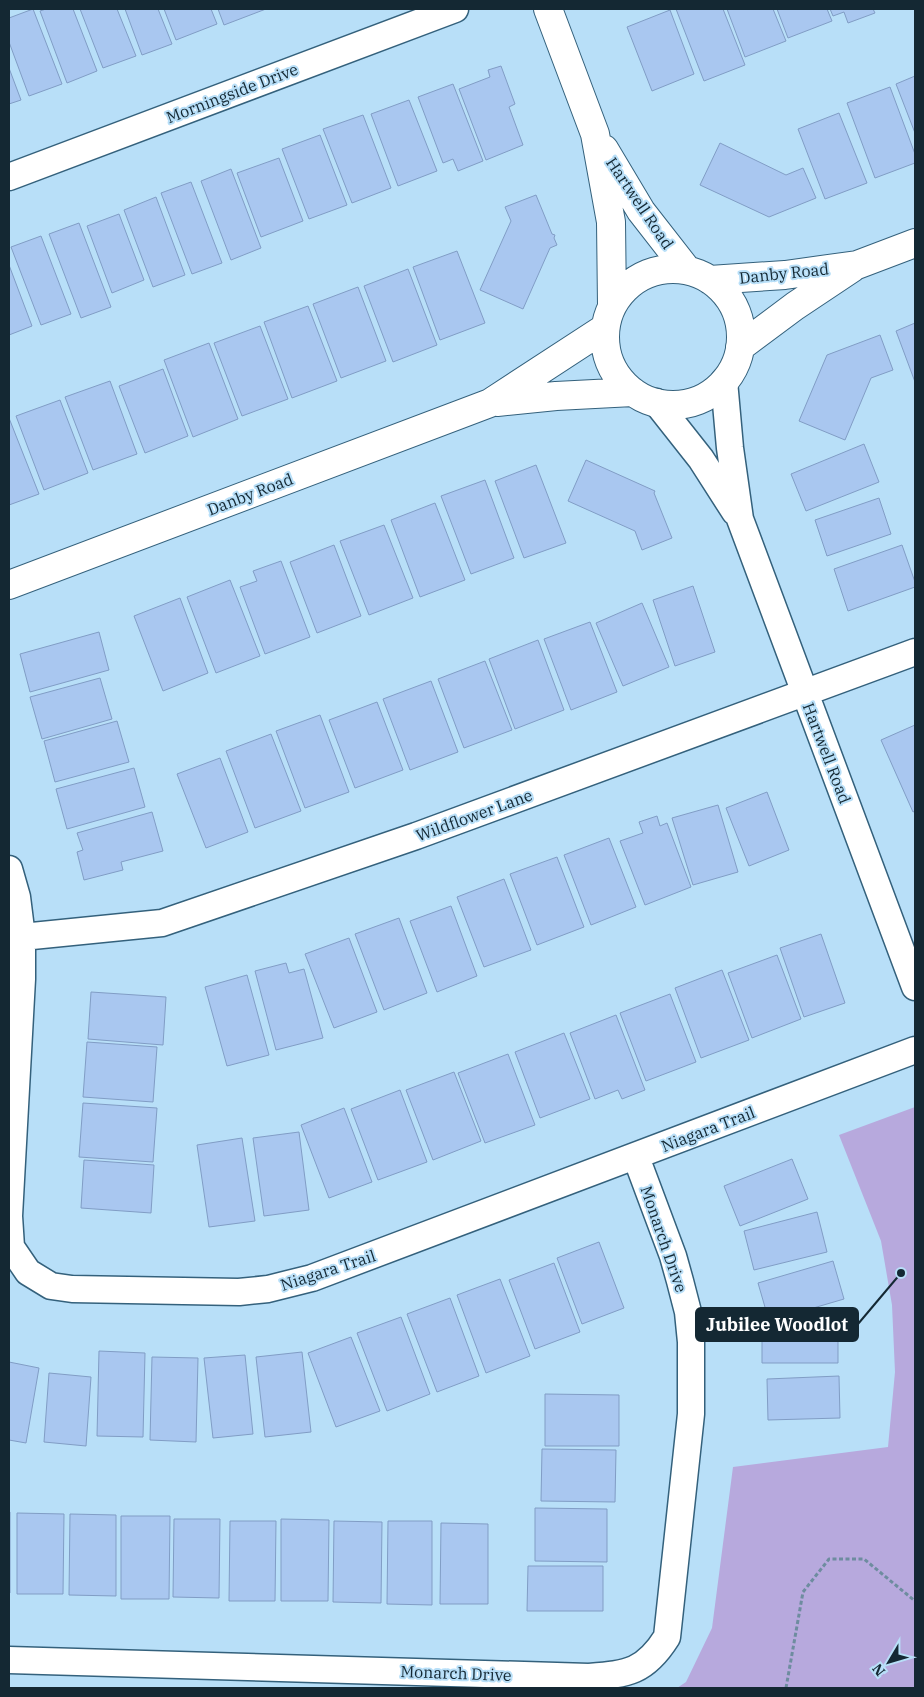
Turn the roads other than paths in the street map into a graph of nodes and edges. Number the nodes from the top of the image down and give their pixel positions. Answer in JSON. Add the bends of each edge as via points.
{"nodes":[{"id":1,"x":455,"y":9,"type":"edge"},
{"id":2,"x":548,"y":9,"type":"edge"},
{"id":3,"x":595,"y":134,"type":"junction"},
{"id":4,"x":9,"y":177,"type":"edge"},
{"id":5,"x":915,"y":243,"type":"edge"},
{"id":6,"x":857,"y":265,"type":"junction"},
{"id":7,"x":699,"y":275,"type":"junction"},
{"id":8,"x":609,"y":316,"type":"junction"},
{"id":9,"x":740,"y":347,"type":"junction"},
{"id":10,"x":724,"y":382,"type":"junction"},
{"id":11,"x":645,"y":397,"type":"junction"},
{"id":12,"x":490,"y":403,"type":"junction"},
{"id":13,"x":740,"y":519,"type":"junction"},
{"id":14,"x":9,"y":585,"type":"edge"},
{"id":15,"x":915,"y":652,"type":"edge"},
{"id":16,"x":804,"y":693,"type":"junction"},
{"id":17,"x":9,"y":870,"type":"edge"},
{"id":18,"x":22,"y":937,"type":"junction"},
{"id":19,"x":915,"y":987,"type":"edge"},
{"id":20,"x":915,"y":1050,"type":"edge"},
{"id":21,"x":636,"y":1157,"type":"junction"},
{"id":22,"x":9,"y":1660,"type":"edge"}],
"edges":[{"from":1,"to":4,"type":"street","name":"Morningside Drive"},
{"from":2,"to":3,"type":"street","name":"Hartwell Road"},
{"from":3,"to":7,"type":"street","name":"Hartwell Road","via":[[641,211]]},
{"from":3,"to":8,"type":"street","name":"Hartwell Road","via":[[611,222]]},
{"from":5,"to":6,"type":"street","name":"Danby Road"},
{"from":6,"to":7,"type":"street","name":"Danby Road","via":[[785,275]]},
{"from":6,"to":9,"type":"street","name":"Danby Road"},
{"from":7,"to":8,"type":"street","via":[[674,268],[649,272],[628,285]]},
{"from":7,"to":9,"type":"street","via":[[729,298],[741,334]]},
{"from":8,"to":11,"type":"street","via":[[605,340],[610,364],[616,374]]},
{"from":8,"to":12,"type":"street","name":"Danby Road"},
{"from":9,"to":10,"type":"street"},
{"from":10,"to":11,"type":"street","via":[[692,402],[668,404]]},
{"from":10,"to":13,"type":"street","name":"Hartwell Road"},
{"from":11,"to":12,"type":"street","name":"Danby Road","via":[[556,396]]},
{"from":11,"to":13,"type":"street","name":"Hartwell Road","via":[[701,458]]},
{"from":12,"to":14,"type":"street","name":"Danby Road"},
{"from":13,"to":16,"type":"street","name":"Hartwell Road"},
{"from":15,"to":16,"type":"street","name":"Wildflower Lane"},
{"from":16,"to":18,"type":"street","name":"Wildflower Lane","via":[[416,836],[162,923]]},
{"from":16,"to":19,"type":"street","name":"Hartwell Road"},
{"from":17,"to":18,"type":"street","name":"Niagara Trail","via":[[17,897]]},
{"from":18,"to":21,"type":"street","name":"Niagara Trail","via":[[9,1216],[11,1247],[28,1272],[51,1286],[230,1292],[268,1289],[312,1278]]},
{"from":20,"to":21,"type":"street","name":"Niagara Trail"},
{"from":21,"to":22,"type":"street","name":"Monarch Drive","via":[[673,1256],[688,1312],[692,1375],[691,1414],[667,1637],[658,1652],[642,1666],[619,1675],[590,1677]]}]}
